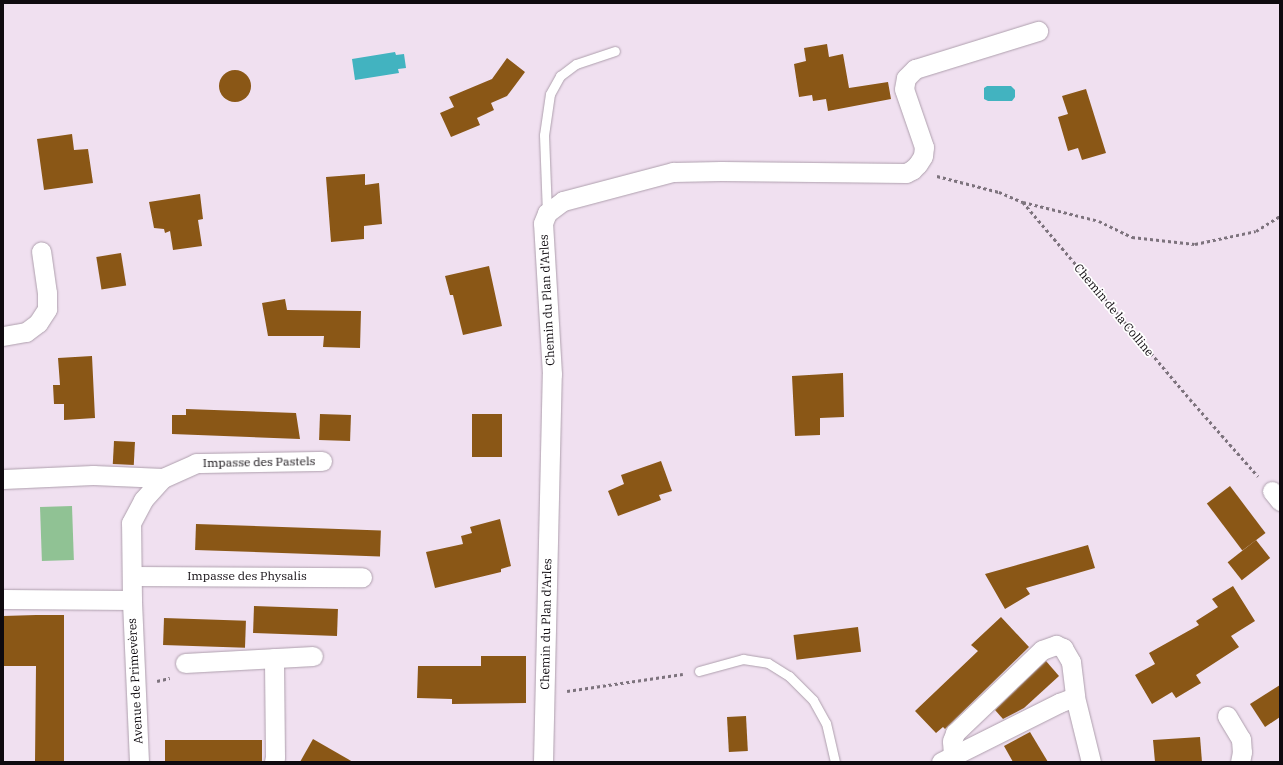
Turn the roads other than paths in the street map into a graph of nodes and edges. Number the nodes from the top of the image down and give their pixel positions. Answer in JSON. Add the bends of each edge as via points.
{"nodes":[{"id":1,"x":1038,"y":31,"type":"dead end"},
{"id":2,"x":614,"y":51,"type":"dead end"},
{"id":3,"x":547,"y":213,"type":"junction"},
{"id":4,"x":41,"y":251,"type":"dead end"},
{"id":5,"x":3,"y":336,"type":"edge"},
{"id":6,"x":322,"y":461,"type":"dead end"},
{"id":7,"x":163,"y":478,"type":"junction"},
{"id":8,"x":3,"y":479,"type":"edge"},
{"id":9,"x":133,"y":576,"type":"junction"},
{"id":10,"x":362,"y":576,"type":"dead end"},
{"id":11,"x":3,"y":599,"type":"edge"},
{"id":12,"x":132,"y":600,"type":"junction"},
{"id":13,"x":313,"y":656,"type":"dead end"},
{"id":14,"x":274,"y":658,"type":"junction"},
{"id":15,"x":185,"y":663,"type":"road end"},
{"id":16,"x":699,"y":671,"type":"road end"},
{"id":17,"x":1075,"y":697,"type":"junction"},
{"id":18,"x":1227,"y":716,"type":"dead end"},
{"id":19,"x":947,"y":759,"type":"edge"},
{"id":20,"x":139,"y":762,"type":"edge"},
{"id":21,"x":274,"y":762,"type":"edge"},
{"id":22,"x":543,"y":762,"type":"edge"},
{"id":23,"x":835,"y":762,"type":"edge"},
{"id":24,"x":1091,"y":762,"type":"edge"},
{"id":25,"x":1240,"y":762,"type":"edge"}],
"edges":[{"from":1,"to":3,"type":"street","via":[[915,69],[906,78],[904,89],[924,147],[923,156],[918,164],[906,173],[673,172],[563,202]]},
{"from":2,"to":3,"type":"lane","via":[[576,64],[560,76],[550,94],[544,135]]},
{"from":3,"to":22,"type":"street","name":"Chemin du Plan d'Arles","via":[[543,223],[552,374]]},
{"from":4,"to":5,"type":"street","via":[[47,309],[38,323],[26,332]]},
{"from":6,"to":7,"type":"street","name":"Impasse des Pastels","via":[[196,463]]},
{"from":7,"to":8,"type":"street","via":[[93,475]]},
{"from":7,"to":9,"type":"street","name":"Impasse des Pastels","via":[[143,500],[131,523]]},
{"from":9,"to":10,"type":"street","name":"Impasse des Physalis"},
{"from":9,"to":12,"type":"street","name":"Impasse des Pastels"},
{"from":11,"to":12,"type":"street"},
{"from":12,"to":20,"type":"street","name":"Avenue de Primevères"},
{"from":13,"to":14,"type":"street"},
{"from":14,"to":15,"type":"street"},
{"from":14,"to":21,"type":"street"},
{"from":16,"to":23,"type":"lane","via":[[743,659],[768,663],[789,676],[813,700],[826,723]]},
{"from":17,"to":19,"type":"street"},
{"from":17,"to":19,"type":"street","via":[[1068,655],[1063,648],[1049,646],[955,733]]},
{"from":17,"to":24,"type":"street"},
{"from":18,"to":25,"type":"street","via":[[1241,739]]}]}
